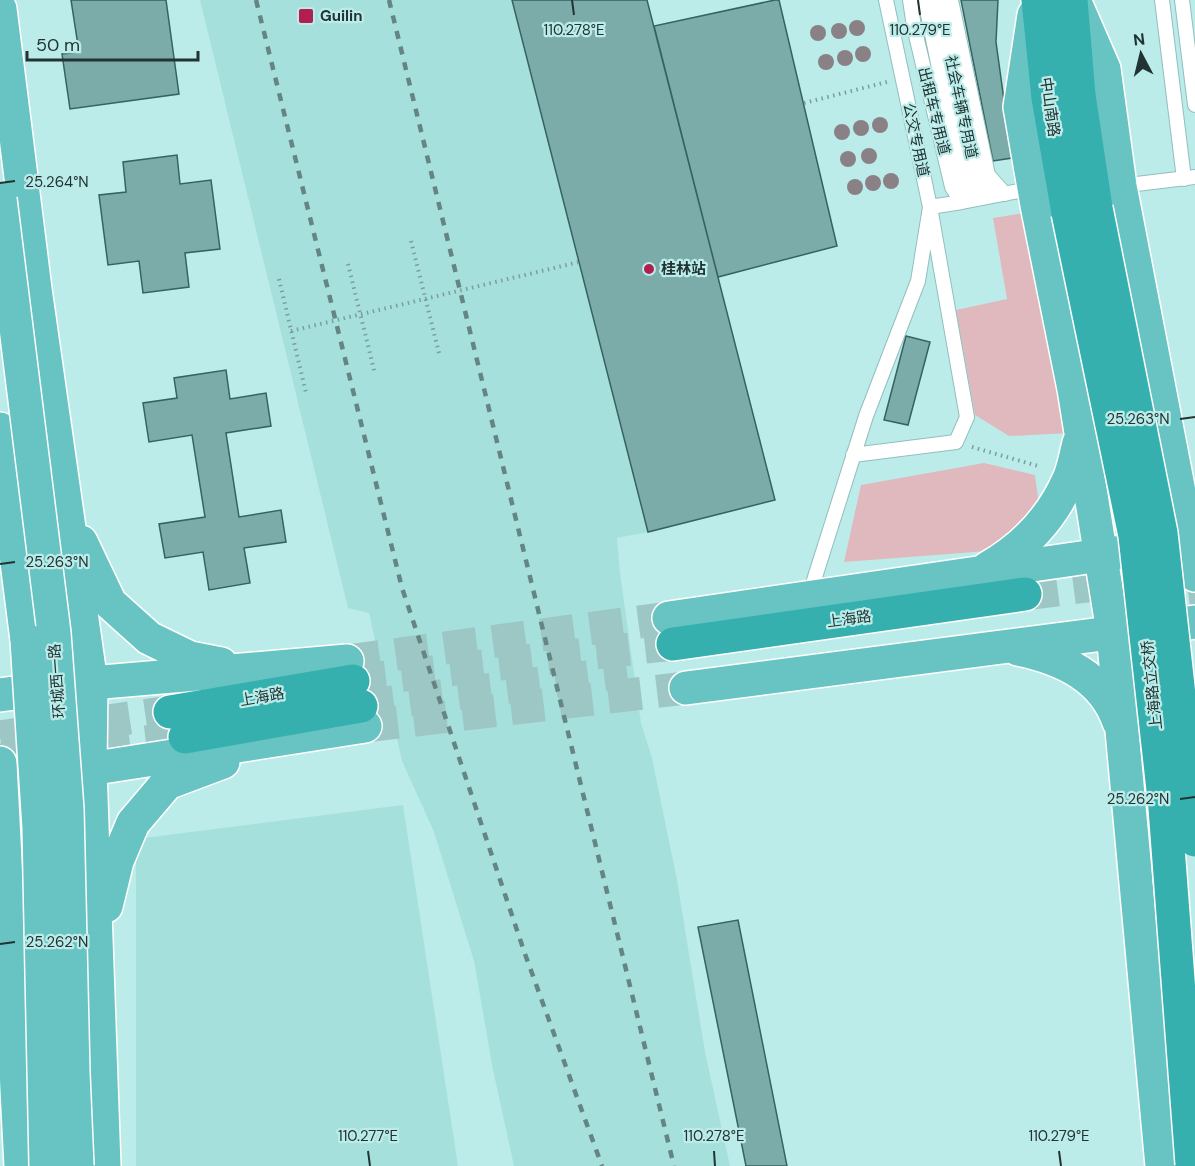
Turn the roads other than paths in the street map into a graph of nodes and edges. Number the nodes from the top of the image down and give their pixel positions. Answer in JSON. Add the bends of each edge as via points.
{"nodes":[{"id":1,"x":886,"y":0,"type":"edge"},
{"id":2,"x":910,"y":0,"type":"edge"},
{"id":3,"x":925,"y":0,"type":"edge"},
{"id":4,"x":938,"y":0,"type":"edge"},
{"id":5,"x":951,"y":0,"type":"edge"},
{"id":6,"x":1037,"y":0,"type":"edge"},
{"id":7,"x":1072,"y":0,"type":"edge"},
{"id":8,"x":1162,"y":0,"type":"edge"},
{"id":9,"x":1182,"y":0,"type":"edge"},
{"id":10,"x":0,"y":9,"type":"edge"},
{"id":11,"x":1195,"y":105,"type":"edge"},
{"id":12,"x":1188,"y":151,"type":"edge"},
{"id":13,"x":1190,"y":178,"type":"edge"},
{"id":14,"x":1120,"y":186,"type":"junction"},
{"id":15,"x":1003,"y":194,"type":"junction"},
{"id":16,"x":0,"y":199,"type":"edge"},
{"id":17,"x":962,"y":202,"type":"junction"},
{"id":18,"x":930,"y":207,"type":"junction"},
{"id":19,"x":1082,"y":211,"type":"junction"},
{"id":20,"x":0,"y":429,"type":"edge"},
{"id":21,"x":1082,"y":435,"type":"junction"},
{"id":22,"x":853,"y":455,"type":"junction"},
{"id":23,"x":1172,"y":455,"type":"junction"},
{"id":24,"x":1195,"y":482,"type":"edge"},
{"id":25,"x":66,"y":507,"type":"junction"},
{"id":26,"x":1193,"y":542,"type":"edge"},
{"id":27,"x":1102,"y":554,"type":"junction"},
{"id":28,"x":982,"y":572,"type":"junction"},
{"id":29,"x":1195,"y":575,"type":"edge"},
{"id":30,"x":809,"y":596,"type":"junction"},
{"id":31,"x":1026,"y":605,"type":"tunnel mouth"},
{"id":32,"x":1195,"y":622,"type":"edge"},
{"id":33,"x":1113,"y":632,"type":"junction"},
{"id":34,"x":1008,"y":647,"type":"junction"},
{"id":35,"x":676,"y":654,"type":"junction"},
{"id":36,"x":247,"y":669,"type":"junction"},
{"id":37,"x":91,"y":683,"type":"junction"},
{"id":38,"x":357,"y":694,"type":"junction"},
{"id":39,"x":0,"y":695,"type":"edge"},
{"id":40,"x":178,"y":724,"type":"tunnel mouth"},
{"id":41,"x":1124,"y":737,"type":"junction"},
{"id":42,"x":290,"y":738,"type":"junction"},
{"id":43,"x":90,"y":769,"type":"junction"},
{"id":44,"x":1,"y":776,"type":"edge"},
{"id":45,"x":1195,"y":840,"type":"edge"},
{"id":46,"x":0,"y":911,"type":"edge"},
{"id":47,"x":11,"y":943,"type":"junction"},
{"id":48,"x":96,"y":943,"type":"junction"},
{"id":49,"x":1182,"y":1165,"type":"edge"},
{"id":50,"x":21,"y":1166,"type":"edge"},
{"id":51,"x":46,"y":1166,"type":"edge"},
{"id":52,"x":77,"y":1166,"type":"edge"},
{"id":53,"x":104,"y":1166,"type":"edge"}],
"edges":[{"from":1,"to":18,"type":"lane","name":"公交专用道"},
{"from":2,"to":17,"type":"lane","name":"出租车专用道","via":[[952,187]]},
{"from":3,"to":15,"type":"lane","name":"出租车专用道","via":[[965,185]]},
{"from":4,"to":15,"type":"lane","name":"社会车辆专用道","via":[[976,178]]},
{"from":5,"to":15,"type":"lane","name":"社会车辆专用道","via":[[988,175]]},
{"from":6,"to":15,"type":"main road"},
{"from":6,"to":19,"type":"highway","name":"中山南路","via":[[1048,98]]},
{"from":7,"to":14,"type":"main road","via":[[1104,69]]},
{"from":7,"to":19,"type":"highway","name":"中山南路"},
{"from":8,"to":12,"type":"lane"},
{"from":9,"to":11,"type":"lane"},
{"from":10,"to":25,"type":"main road"},
{"from":12,"to":13,"type":"lane"},
{"from":13,"to":14,"type":"lane"},
{"from":14,"to":23,"type":"main road"},
{"from":15,"to":17,"type":"lane"},
{"from":15,"to":21,"type":"main road"},
{"from":16,"to":52,"type":"main road","name":"环城西一路","bridge":true,"via":[[54,633],[67,809]]},
{"from":17,"to":18,"type":"lane"},
{"from":18,"to":22,"type":"lane","name":"公交专用道","via":[[918,281]]},
{"from":18,"to":22,"type":"lane","via":[[967,417],[956,442]]},
{"from":19,"to":45,"type":"highway","name":"上海路立交桥","bridge":true,"via":[[1161,533]]},
{"from":19,"to":49,"type":"highway","name":"上海路立交桥","bridge":true,"via":[[1135,536],[1165,808]]},
{"from":20,"to":51,"type":"main road","name":"环城西一路","bridge":true,"via":[[27,640],[39,828]]},
{"from":21,"to":27,"type":"main road"},
{"from":21,"to":28,"type":"main road","via":[[1070,478],[1051,514],[1008,557]]},
{"from":22,"to":30,"type":"lane"},
{"from":23,"to":24,"type":"main road"},
{"from":23,"to":26,"type":"main road"},
{"from":25,"to":36,"type":"main road","via":[[110,603],[149,638],[190,658]]},
{"from":25,"to":37,"type":"main road"},
{"from":26,"to":27,"type":"main road"},
{"from":26,"to":29,"type":"main road"},
{"from":27,"to":28,"type":"main road"},
{"from":27,"to":33,"type":"main road"},
{"from":28,"to":30,"type":"main road"},
{"from":30,"to":35,"type":"main road"},
{"from":31,"to":35,"type":"highway","name":"上海路"},
{"from":32,"to":33,"type":"main road"},
{"from":33,"to":34,"type":"main road"},
{"from":33,"to":41,"type":"main road"},
{"from":34,"to":35,"type":"main road"},
{"from":34,"to":41,"type":"main road","via":[[1046,655],[1095,683],[1115,711]]},
{"from":36,"to":37,"type":"main road"},
{"from":36,"to":38,"type":"main road"},
{"from":37,"to":39,"type":"main road"},
{"from":37,"to":43,"type":"main road"},
{"from":38,"to":40,"type":"highway","name":"上海路"},
{"from":38,"to":42,"type":"main road"},
{"from":41,"to":49,"type":"main road"},
{"from":42,"to":43,"type":"main road"},
{"from":42,"to":48,"type":"main road","via":[[167,783],[133,823],[117,861]]},
{"from":43,"to":44,"type":"main road"},
{"from":43,"to":48,"type":"main road"},
{"from":44,"to":47,"type":"main road"},
{"from":46,"to":47,"type":"main road"},
{"from":47,"to":50,"type":"main road"},
{"from":48,"to":53,"type":"main road"}]}
